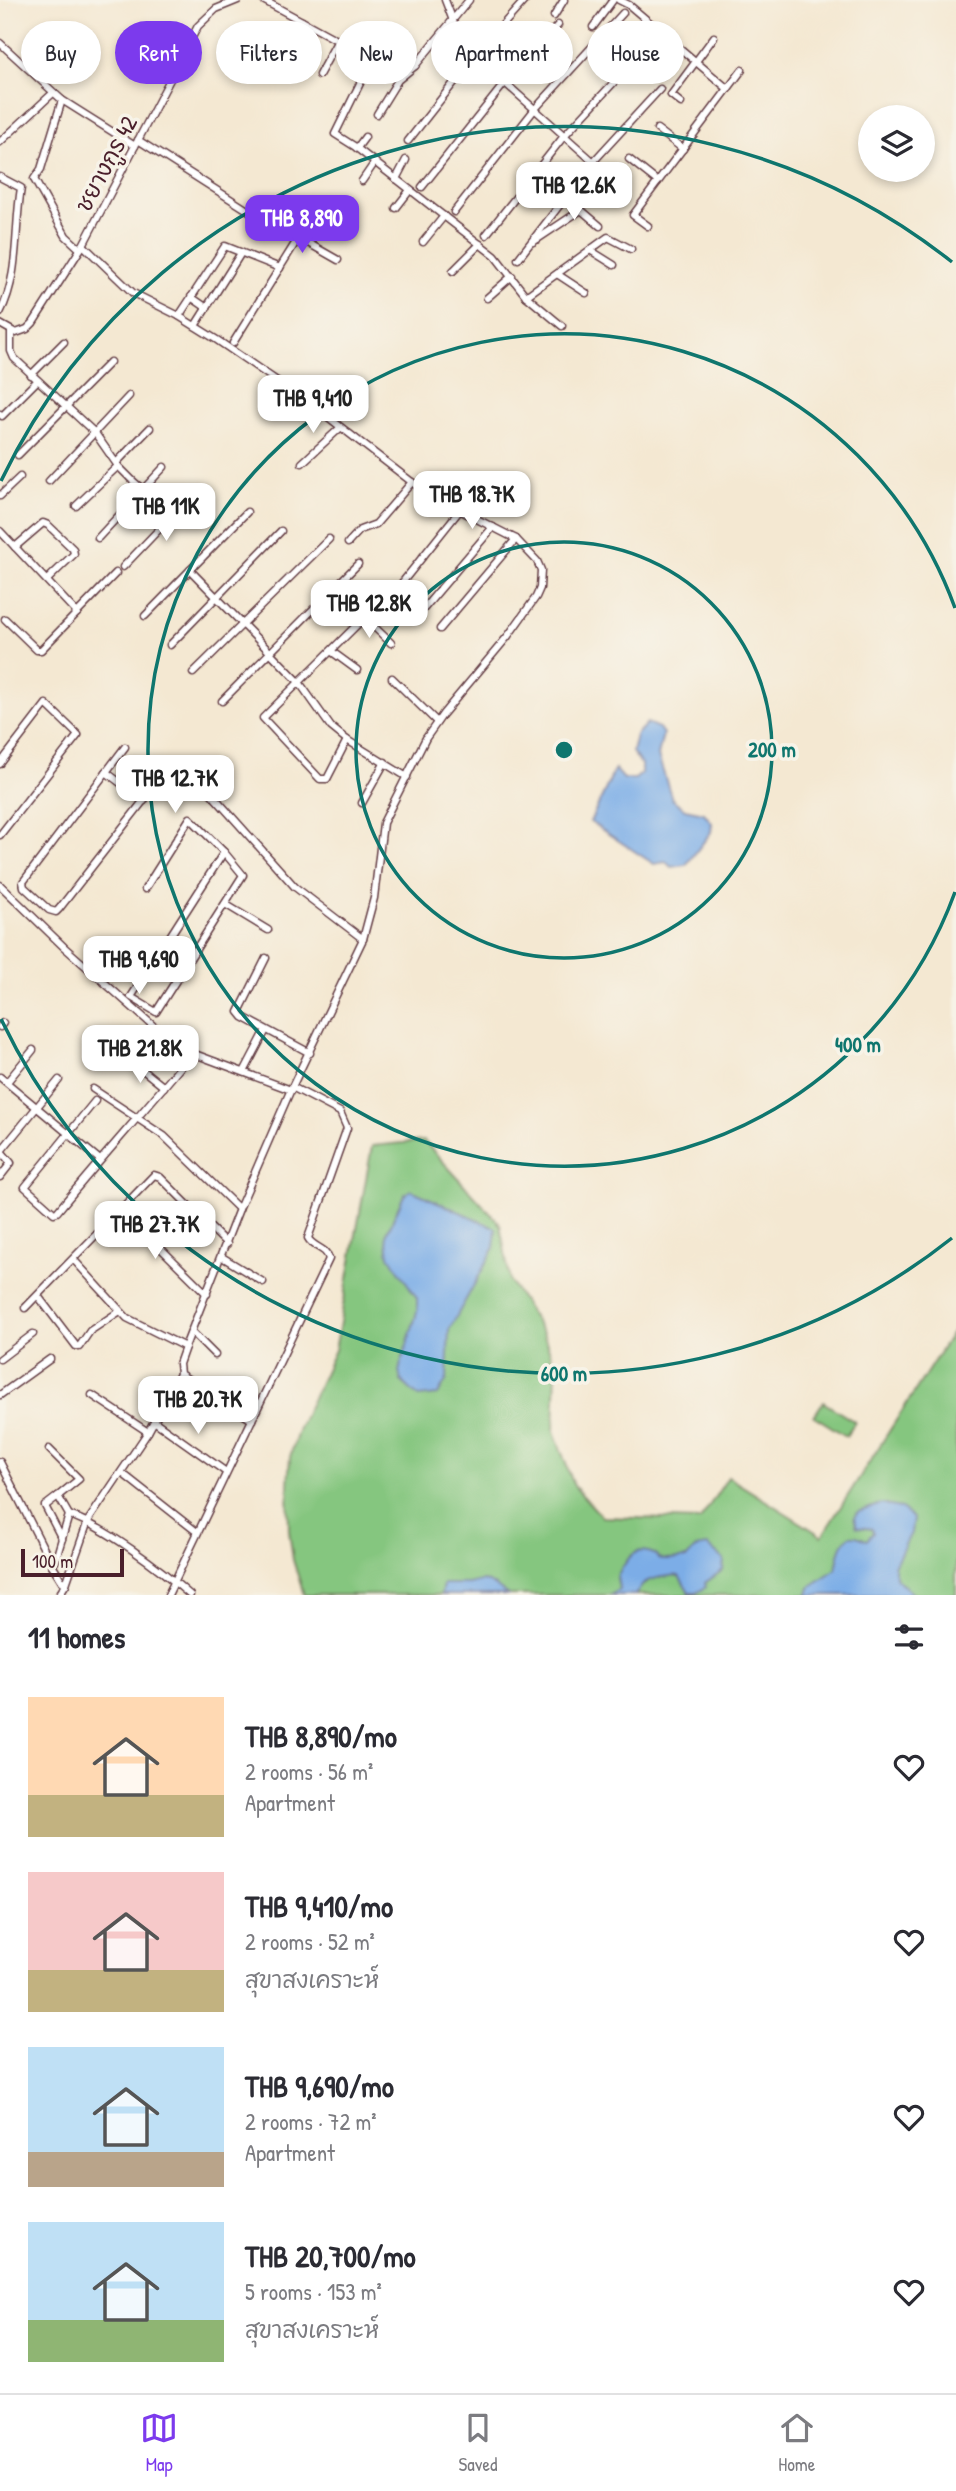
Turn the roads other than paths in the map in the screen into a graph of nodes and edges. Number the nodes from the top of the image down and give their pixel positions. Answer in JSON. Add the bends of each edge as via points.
{"nodes":[{"id":1,"x":239,"y":0,"type":"edge"},
{"id":2,"x":263,"y":0,"type":"edge"},
{"id":3,"x":445,"y":0,"type":"edge"},
{"id":4,"x":469,"y":0,"type":"edge"},
{"id":5,"x":525,"y":0,"type":"edge"},
{"id":6,"x":564,"y":0,"type":"edge"},
{"id":7,"x":613,"y":0,"type":"edge"},
{"id":8,"x":619,"y":0,"type":"edge"},
{"id":9,"x":623,"y":13,"type":"dead end"},
{"id":10,"x":554,"y":16,"type":"dead end"},
{"id":11,"x":452,"y":19,"type":"junction"},
{"id":12,"x":302,"y":21,"type":"edge"},
{"id":13,"x":506,"y":21,"type":"edge"},
{"id":14,"x":597,"y":21,"type":"edge"},
{"id":15,"x":714,"y":37,"type":"dead end"},
{"id":16,"x":0,"y":43,"type":"edge"},
{"id":17,"x":336,"y":44,"type":"edge"},
{"id":18,"x":696,"y":62,"type":"junction"},
{"id":19,"x":417,"y":63,"type":"edge"},
{"id":20,"x":322,"y":69,"type":"edge"},
{"id":21,"x":742,"y":70,"type":"dead end"},
{"id":22,"x":360,"y":84,"type":"edge"},
{"id":23,"x":396,"y":84,"type":"edge"},
{"id":24,"x":453,"y":84,"type":"edge"},
{"id":25,"x":504,"y":84,"type":"joint"},
{"id":26,"x":612,"y":84,"type":"edge"},
{"id":27,"x":660,"y":89,"type":"dead end"},
{"id":28,"x":728,"y":89,"type":"junction"},
{"id":29,"x":53,"y":93,"type":"junction"},
{"id":30,"x":62,"y":100,"type":"junction"},
{"id":31,"x":681,"y":103,"type":"dead end"},
{"id":32,"x":534,"y":110,"type":"junction"},
{"id":33,"x":377,"y":114,"type":"dead end"},
{"id":34,"x":657,"y":129,"type":"dead end"},
{"id":35,"x":564,"y":136,"type":"junction"},
{"id":36,"x":365,"y":137,"type":"dead end"},
{"id":37,"x":408,"y":141,"type":"dead end"},
{"id":38,"x":0,"y":142,"type":"edge"},
{"id":39,"x":137,"y":143,"type":"junction"},
{"id":40,"x":358,"y":148,"type":"junction"},
{"id":41,"x":683,"y":149,"type":"junction"},
{"id":42,"x":629,"y":159,"type":"dead end"},
{"id":43,"x":406,"y":160,"type":"dead end"},
{"id":44,"x":375,"y":162,"type":"junction"},
{"id":45,"x":593,"y":162,"type":"junction"},
{"id":46,"x":0,"y":177,"type":"edge"},
{"id":47,"x":396,"y":178,"type":"junction"},
{"id":48,"x":362,"y":181,"type":"dead end"},
{"id":49,"x":615,"y":181,"type":"dead end"},
{"id":50,"x":658,"y":182,"type":"junction"},
{"id":51,"x":422,"y":187,"type":"dead end"},
{"id":52,"x":410,"y":190,"type":"junction"},
{"id":53,"x":566,"y":197,"type":"junction"},
{"id":54,"x":396,"y":208,"type":"dead end"},
{"id":55,"x":581,"y":210,"type":"junction"},
{"id":56,"x":454,"y":212,"type":"dead end"},
{"id":57,"x":444,"y":216,"type":"junction"},
{"id":58,"x":271,"y":225,"type":"dead end"},
{"id":59,"x":280,"y":226,"type":"dead end"},
{"id":60,"x":600,"y":226,"type":"dead end"},
{"id":61,"x":648,"y":226,"type":"dead end"},
{"id":62,"x":486,"y":235,"type":"dead end"},
{"id":63,"x":299,"y":237,"type":"junction"},
{"id":64,"x":423,"y":242,"type":"dead end"},
{"id":65,"x":480,"y":244,"type":"junction"},
{"id":66,"x":529,"y":244,"type":"junction"},
{"id":67,"x":82,"y":247,"type":"junction"},
{"id":68,"x":631,"y":249,"type":"dead end"},
{"id":69,"x":590,"y":250,"type":"junction"},
{"id":70,"x":241,"y":253,"type":"junction"},
{"id":71,"x":517,"y":259,"type":"dead end"},
{"id":72,"x":338,"y":260,"type":"dead end"},
{"id":73,"x":614,"y":265,"type":"dead end"},
{"id":74,"x":280,"y":268,"type":"junction"},
{"id":75,"x":453,"y":271,"type":"dead end"},
{"id":76,"x":557,"y":274,"type":"junction"},
{"id":77,"x":512,"y":275,"type":"junction"},
{"id":78,"x":586,"y":293,"type":"dead end"},
{"id":79,"x":526,"y":296,"type":"junction"},
{"id":80,"x":191,"y":297,"type":"junction"},
{"id":81,"x":487,"y":298,"type":"dead end"},
{"id":82,"x":206,"y":308,"type":"junction"},
{"id":83,"x":0,"y":313,"type":"edge"},
{"id":84,"x":179,"y":316,"type":"junction"},
{"id":85,"x":195,"y":326,"type":"junction"},
{"id":86,"x":562,"y":326,"type":"dead end"},
{"id":87,"x":4,"y":329,"type":"edge"},
{"id":88,"x":64,"y":342,"type":"dead end"},
{"id":89,"x":233,"y":343,"type":"dead end"},
{"id":90,"x":110,"y":362,"type":"dead end"},
{"id":91,"x":31,"y":375,"type":"junction"},
{"id":92,"x":37,"y":381,"type":"junction"},
{"id":93,"x":129,"y":396,"type":"dead end"},
{"id":94,"x":66,"y":405,"type":"junction"},
{"id":95,"x":0,"y":414,"type":"edge"},
{"id":96,"x":150,"y":428,"type":"dead end"},
{"id":97,"x":340,"y":428,"type":"junction"},
{"id":98,"x":95,"y":433,"type":"junction"},
{"id":99,"x":18,"y":455,"type":"dead end"},
{"id":100,"x":302,"y":463,"type":"dead end"},
{"id":101,"x":117,"y":464,"type":"junction"},
{"id":102,"x":164,"y":467,"type":"dead end"},
{"id":103,"x":20,"y":477,"type":"dead end"},
{"id":104,"x":49,"y":481,"type":"dead end"},
{"id":105,"x":412,"y":482,"type":"junction"},
{"id":106,"x":145,"y":490,"type":"junction"},
{"id":107,"x":0,"y":496,"type":"edge"},
{"id":108,"x":187,"y":500,"type":"dead end"},
{"id":109,"x":76,"y":506,"type":"dead end"},
{"id":110,"x":460,"y":510,"type":"junction"},
{"id":111,"x":247,"y":512,"type":"dead end"},
{"id":112,"x":173,"y":516,"type":"junction"},
{"id":113,"x":494,"y":527,"type":"junction"},
{"id":114,"x":0,"y":531,"type":"edge"},
{"id":115,"x":281,"y":531,"type":"dead end"},
{"id":116,"x":98,"y":538,"type":"dead end"},
{"id":117,"x":328,"y":539,"type":"dead end"},
{"id":118,"x":516,"y":539,"type":"junction"},
{"id":119,"x":348,"y":543,"type":"dead end"},
{"id":120,"x":15,"y":547,"type":"junction"},
{"id":121,"x":358,"y":564,"type":"dead end"},
{"id":122,"x":123,"y":567,"type":"dead end"},
{"id":123,"x":190,"y":570,"type":"junction"},
{"id":124,"x":116,"y":573,"type":"dead end"},
{"id":125,"x":47,"y":580,"type":"junction"},
{"id":126,"x":397,"y":589,"type":"dead end"},
{"id":127,"x":215,"y":597,"type":"junction"},
{"id":128,"x":379,"y":603,"type":"dead end"},
{"id":129,"x":77,"y":612,"type":"junction"},
{"id":130,"x":420,"y":613,"type":"dead end"},
{"id":131,"x":145,"y":616,"type":"dead end"},
{"id":132,"x":365,"y":618,"type":"junction"},
{"id":133,"x":5,"y":619,"type":"dead end"},
{"id":134,"x":242,"y":625,"type":"junction"},
{"id":135,"x":440,"y":629,"type":"dead end"},
{"id":136,"x":391,"y":643,"type":"dead end"},
{"id":137,"x":170,"y":645,"type":"dead end"},
{"id":138,"x":331,"y":651,"type":"junction"},
{"id":139,"x":271,"y":653,"type":"junction"},
{"id":140,"x":357,"y":670,"type":"dead end"},
{"id":141,"x":193,"y":673,"type":"dead end"},
{"id":142,"x":391,"y":678,"type":"dead end"},
{"id":143,"x":299,"y":682,"type":"junction"},
{"id":144,"x":222,"y":701,"type":"dead end"},
{"id":145,"x":437,"y":722,"type":"junction"},
{"id":146,"x":347,"y":740,"type":"junction"},
{"id":147,"x":125,"y":747,"type":"dead end"},
{"id":148,"x":385,"y":762,"type":"junction"},
{"id":149,"x":0,"y":764,"type":"edge"},
{"id":150,"x":106,"y":772,"type":"junction"},
{"id":151,"x":162,"y":777,"type":"dead end"},
{"id":152,"x":407,"y":777,"type":"junction"},
{"id":153,"x":200,"y":781,"type":"dead end"},
{"id":154,"x":144,"y":801,"type":"junction"},
{"id":155,"x":362,"y":803,"type":"dead end"},
{"id":156,"x":0,"y":835,"type":"edge"},
{"id":157,"x":224,"y":852,"type":"junction"},
{"id":158,"x":0,"y":885,"type":"edge"},
{"id":159,"x":145,"y":889,"type":"dead end"},
{"id":160,"x":8,"y":891,"type":"junction"},
{"id":161,"x":0,"y":898,"type":"edge"},
{"id":162,"x":40,"y":902,"type":"junction"},
{"id":163,"x":225,"y":904,"type":"junction"},
{"id":164,"x":31,"y":913,"type":"junction"},
{"id":165,"x":268,"y":930,"type":"dead end"},
{"id":166,"x":363,"y":939,"type":"junction"},
{"id":167,"x":267,"y":958,"type":"dead end"},
{"id":168,"x":145,"y":1005,"type":"junction"},
{"id":169,"x":139,"y":1015,"type":"junction"},
{"id":170,"x":266,"y":1030,"type":"junction"},
{"id":171,"x":33,"y":1050,"type":"dead end"},
{"id":172,"x":192,"y":1053,"type":"junction"},
{"id":173,"x":310,"y":1053,"type":"junction"},
{"id":174,"x":133,"y":1062,"type":"dead end"},
{"id":175,"x":244,"y":1072,"type":"junction"},
{"id":176,"x":0,"y":1077,"type":"edge"},
{"id":177,"x":59,"y":1080,"type":"dead end"},
{"id":178,"x":7,"y":1082,"type":"junction"},
{"id":179,"x":164,"y":1087,"type":"junction"},
{"id":180,"x":93,"y":1089,"type":"dead end"},
{"id":181,"x":291,"y":1089,"type":"junction"},
{"id":182,"x":95,"y":1101,"type":"dead end"},
{"id":183,"x":37,"y":1106,"type":"junction"},
{"id":184,"x":138,"y":1120,"type":"junction"},
{"id":185,"x":68,"y":1133,"type":"junction"},
{"id":186,"x":0,"y":1150,"type":"edge"},
{"id":187,"x":100,"y":1160,"type":"junction"},
{"id":188,"x":0,"y":1177,"type":"edge"},
{"id":189,"x":121,"y":1209,"type":"junction"},
{"id":190,"x":239,"y":1209,"type":"junction"},
{"id":191,"x":227,"y":1244,"type":"junction"},
{"id":192,"x":222,"y":1257,"type":"junction"},
{"id":193,"x":74,"y":1260,"type":"junction"},
{"id":194,"x":263,"y":1282,"type":"dead end"},
{"id":195,"x":207,"y":1294,"type":"junction"},
{"id":196,"x":38,"y":1296,"type":"junction"},
{"id":197,"x":25,"y":1308,"type":"dead end"},
{"id":198,"x":120,"y":1311,"type":"junction"},
{"id":199,"x":192,"y":1332,"type":"junction"},
{"id":200,"x":33,"y":1334,"type":"dead end"},
{"id":201,"x":185,"y":1347,"type":"junction"},
{"id":202,"x":215,"y":1355,"type":"dead end"},
{"id":203,"x":0,"y":1359,"type":"edge"},
{"id":204,"x":50,"y":1359,"type":"dead end"},
{"id":205,"x":180,"y":1374,"type":"junction"},
{"id":206,"x":0,"y":1395,"type":"edge"},
{"id":207,"x":92,"y":1395,"type":"dead end"},
{"id":208,"x":252,"y":1420,"type":"junction"},
{"id":209,"x":154,"y":1422,"type":"junction"},
{"id":210,"x":148,"y":1432,"type":"junction"},
{"id":211,"x":49,"y":1449,"type":"dead end"},
{"id":212,"x":0,"y":1462,"type":"edge"},
{"id":213,"x":226,"y":1472,"type":"junction"},
{"id":214,"x":122,"y":1473,"type":"junction"},
{"id":215,"x":2,"y":1474,"type":"edge"},
{"id":216,"x":58,"y":1496,"type":"junction"},
{"id":217,"x":69,"y":1516,"type":"junction"},
{"id":218,"x":88,"y":1521,"type":"junction"},
{"id":219,"x":197,"y":1532,"type":"junction"},
{"id":220,"x":62,"y":1539,"type":"junction"},
{"id":221,"x":52,"y":1565,"type":"junction"},
{"id":222,"x":174,"y":1581,"type":"junction"},
{"id":223,"x":66,"y":1584,"type":"junction"},
{"id":224,"x":59,"y":1595,"type":"edge"},
{"id":225,"x":168,"y":1595,"type":"edge"},
{"id":226,"x":190,"y":1595,"type":"edge"}],
"edges":[{"from":1,"to":39,"type":"street","name":"ชยางกูร 42","via":[[216,9],[198,26]]},
{"from":2,"to":12,"type":"street"},
{"from":3,"to":11,"type":"street"},
{"from":4,"to":11,"type":"street"},
{"from":5,"to":13,"type":"street"},
{"from":6,"to":10,"type":"street"},
{"from":7,"to":14,"type":"street"},
{"from":8,"to":18,"type":"street"},
{"from":9,"to":32,"type":"street"},
{"from":11,"to":19,"type":"street"},
{"from":15,"to":18,"type":"street"},
{"from":16,"to":29,"type":"street"},
{"from":17,"to":20,"type":"street"},
{"from":18,"to":28,"type":"street"},
{"from":18,"to":31,"type":"street","via":[[671,95]]},
{"from":21,"to":28,"type":"street"},
{"from":22,"to":40,"type":"street","via":[[335,134]]},
{"from":23,"to":33,"type":"street"},
{"from":24,"to":37,"type":"street"},
{"from":25,"to":32,"type":"street"},
{"from":25,"to":51,"type":"street"},
{"from":26,"to":35,"type":"street"},
{"from":27,"to":45,"type":"street"},
{"from":28,"to":41,"type":"street"},
{"from":29,"to":30,"type":"street"},
{"from":29,"to":38,"type":"street"},
{"from":30,"to":39,"type":"street"},
{"from":30,"to":67,"type":"street","via":[[34,179],[66,236]]},
{"from":32,"to":35,"type":"street"},
{"from":32,"to":56,"type":"street"},
{"from":34,"to":41,"type":"street"},
{"from":35,"to":45,"type":"street"},
{"from":35,"to":62,"type":"street"},
{"from":36,"to":40,"type":"street"},
{"from":39,"to":58,"type":"street"},
{"from":39,"to":67,"type":"street","name":"ชยางกูร 42"},
{"from":40,"to":44,"type":"street"},
{"from":41,"to":50,"type":"street"},
{"from":42,"to":50,"type":"street"},
{"from":43,"to":47,"type":"street"},
{"from":44,"to":47,"type":"street"},
{"from":44,"to":48,"type":"street"},
{"from":45,"to":49,"type":"street"},
{"from":45,"to":53,"type":"street"},
{"from":46,"to":83,"type":"street","via":[[21,188],[14,266]]},
{"from":47,"to":52,"type":"street"},
{"from":50,"to":61,"type":"street","via":[[633,215]]},
{"from":52,"to":54,"type":"street"},
{"from":52,"to":57,"type":"street"},
{"from":53,"to":55,"type":"street"},
{"from":53,"to":66,"type":"street"},
{"from":55,"to":60,"type":"street"},
{"from":55,"to":66,"type":"street"},
{"from":57,"to":64,"type":"street"},
{"from":57,"to":65,"type":"street"},
{"from":59,"to":63,"type":"street"},
{"from":63,"to":72,"type":"street"},
{"from":63,"to":74,"type":"street"},
{"from":65,"to":75,"type":"street"},
{"from":65,"to":77,"type":"street"},
{"from":66,"to":71,"type":"street"},
{"from":67,"to":84,"type":"street","via":[[133,293]]},
{"from":67,"to":87,"type":"street","name":"ชยางกูร 42","via":[[33,323],[22,332]]},
{"from":68,"to":69,"type":"street","via":[[608,237]]},
{"from":69,"to":73,"type":"street"},
{"from":69,"to":76,"type":"street"},
{"from":70,"to":74,"type":"street"},
{"from":70,"to":80,"type":"street","via":[[225,246]]},
{"from":70,"to":82,"type":"street"},
{"from":74,"to":89,"type":"street"},
{"from":76,"to":78,"type":"street"},
{"from":76,"to":79,"type":"street"},
{"from":77,"to":79,"type":"street"},
{"from":77,"to":81,"type":"street"},
{"from":79,"to":86,"type":"street"},
{"from":80,"to":82,"type":"street"},
{"from":80,"to":84,"type":"street"},
{"from":82,"to":85,"type":"street"},
{"from":84,"to":85,"type":"street"},
{"from":85,"to":97,"type":"street"},
{"from":87,"to":91,"type":"street","via":[[14,358]]},
{"from":88,"to":91,"type":"street"},
{"from":90,"to":94,"type":"street"},
{"from":91,"to":92,"type":"street"},
{"from":92,"to":94,"type":"street"},
{"from":92,"to":95,"type":"street"},
{"from":93,"to":98,"type":"street"},
{"from":94,"to":98,"type":"street"},
{"from":94,"to":99,"type":"street"},
{"from":96,"to":101,"type":"street"},
{"from":97,"to":100,"type":"street"},
{"from":97,"to":105,"type":"street"},
{"from":98,"to":101,"type":"street"},
{"from":98,"to":104,"type":"street"},
{"from":101,"to":106,"type":"street"},
{"from":101,"to":109,"type":"street"},
{"from":102,"to":106,"type":"street"},
{"from":103,"to":107,"type":"street"},
{"from":105,"to":110,"type":"street"},
{"from":105,"to":119,"type":"street","via":[[376,524],[360,530]]},
{"from":106,"to":112,"type":"street"},
{"from":106,"to":116,"type":"street"},
{"from":108,"to":112,"type":"street"},
{"from":110,"to":113,"type":"street"},
{"from":110,"to":126,"type":"street"},
{"from":111,"to":123,"type":"street"},
{"from":112,"to":122,"type":"street"},
{"from":113,"to":118,"type":"street"},
{"from":113,"to":130,"type":"street"},
{"from":114,"to":120,"type":"street"},
{"from":115,"to":127,"type":"street"},
{"from":117,"to":134,"type":"street"},
{"from":118,"to":135,"type":"street"},
{"from":118,"to":145,"type":"street","via":[[537,561],[540,588],[508,636]]},
{"from":120,"to":125,"type":"street"},
{"from":120,"to":125,"type":"street","via":[[43,523],[73,550],[74,555]]},
{"from":121,"to":139,"type":"street"},
{"from":123,"to":127,"type":"street"},
{"from":123,"to":131,"type":"street"},
{"from":124,"to":129,"type":"street"},
{"from":125,"to":129,"type":"street"},
{"from":127,"to":134,"type":"street"},
{"from":127,"to":137,"type":"street"},
{"from":128,"to":132,"type":"street"},
{"from":129,"to":133,"type":"street","via":[[40,651]]},
{"from":132,"to":136,"type":"street"},
{"from":132,"to":138,"type":"street"},
{"from":134,"to":139,"type":"street"},
{"from":134,"to":141,"type":"street"},
{"from":138,"to":140,"type":"street"},
{"from":138,"to":143,"type":"street"},
{"from":139,"to":143,"type":"street"},
{"from":139,"to":144,"type":"street"},
{"from":142,"to":145,"type":"street"},
{"from":143,"to":146,"type":"street","via":[[331,727]]},
{"from":143,"to":146,"type":"street","via":[[263,718],[320,779],[327,779]]},
{"from":145,"to":152,"type":"street"},
{"from":146,"to":148,"type":"street"},
{"from":147,"to":150,"type":"street"},
{"from":148,"to":152,"type":"street"},
{"from":148,"to":155,"type":"street"},
{"from":149,"to":156,"type":"street","via":[[46,704],[78,735]]},
{"from":150,"to":154,"type":"street"},
{"from":150,"to":162,"type":"street","via":[[23,882]]},
{"from":151,"to":154,"type":"street"},
{"from":152,"to":166,"type":"street","via":[[381,830],[374,898]]},
{"from":153,"to":166,"type":"street","via":[[295,887]]},
{"from":154,"to":162,"type":"street","via":[[59,909],[52,912]]},
{"from":157,"to":159,"type":"street","via":[[190,818]]},
{"from":157,"to":163,"type":"street","via":[[243,875]]},
{"from":157,"to":168,"type":"street","via":[[131,997]]},
{"from":158,"to":160,"type":"street"},
{"from":160,"to":161,"type":"street"},
{"from":160,"to":164,"type":"street"},
{"from":162,"to":164,"type":"street"},
{"from":163,"to":165,"type":"street"},
{"from":163,"to":168,"type":"street","via":[[156,1012]]},
{"from":164,"to":169,"type":"street"},
{"from":166,"to":173,"type":"street"},
{"from":167,"to":170,"type":"street","via":[[240,1012]]},
{"from":168,"to":169,"type":"street"},
{"from":169,"to":172,"type":"street"},
{"from":170,"to":173,"type":"street"},
{"from":170,"to":175,"type":"street"},
{"from":171,"to":178,"type":"street"},
{"from":172,"to":175,"type":"street"},
{"from":172,"to":179,"type":"street"},
{"from":173,"to":181,"type":"street"},
{"from":174,"to":179,"type":"street"},
{"from":175,"to":181,"type":"street"},
{"from":176,"to":178,"type":"street"},
{"from":177,"to":183,"type":"street"},
{"from":178,"to":183,"type":"street"},
{"from":179,"to":184,"type":"street"},
{"from":180,"to":184,"type":"street"},
{"from":181,"to":190,"type":"street"},
{"from":181,"to":208,"type":"street","via":[[340,1112],[347,1128],[309,1238],[329,1259]]},
{"from":182,"to":185,"type":"street"},
{"from":183,"to":185,"type":"street"},
{"from":183,"to":186,"type":"street"},
{"from":184,"to":187,"type":"street"},
{"from":184,"to":190,"type":"street","via":[[164,1136]]},
{"from":185,"to":187,"type":"street"},
{"from":185,"to":187,"type":"street","via":[[25,1187],[50,1211],[57,1212]]},
{"from":186,"to":188,"type":"street","via":[[11,1163]]},
{"from":189,"to":191,"type":"street","via":[[157,1174]]},
{"from":189,"to":193,"type":"street"},
{"from":189,"to":195,"type":"street"},
{"from":190,"to":191,"type":"street"},
{"from":191,"to":192,"type":"street"},
{"from":192,"to":194,"type":"street"},
{"from":192,"to":195,"type":"street"},
{"from":193,"to":196,"type":"street"},
{"from":193,"to":198,"type":"street"},
{"from":195,"to":199,"type":"street"},
{"from":196,"to":197,"type":"street"},
{"from":196,"to":198,"type":"street","via":[[79,1347],[90,1331]]},
{"from":198,"to":201,"type":"street"},
{"from":199,"to":201,"type":"street"},
{"from":199,"to":202,"type":"street"},
{"from":200,"to":203,"type":"street"},
{"from":201,"to":205,"type":"street"},
{"from":204,"to":206,"type":"street"},
{"from":205,"to":208,"type":"street"},
{"from":205,"to":209,"type":"street"},
{"from":207,"to":210,"type":"street"},
{"from":208,"to":213,"type":"street"},
{"from":209,"to":210,"type":"street"},
{"from":209,"to":213,"type":"street"},
{"from":210,"to":214,"type":"street"},
{"from":211,"to":216,"type":"street","via":[[79,1479]]},
{"from":212,"to":215,"type":"street"},
{"from":213,"to":219,"type":"street"},
{"from":214,"to":218,"type":"street"},
{"from":214,"to":219,"type":"street"},
{"from":215,"to":221,"type":"street"},
{"from":216,"to":217,"type":"street"},
{"from":216,"to":220,"type":"street","via":[[45,1506]]},
{"from":217,"to":218,"type":"street"},
{"from":217,"to":220,"type":"street"},
{"from":218,"to":222,"type":"street"},
{"from":218,"to":223,"type":"street"},
{"from":219,"to":222,"type":"street"},
{"from":220,"to":221,"type":"street"},
{"from":221,"to":223,"type":"street"},
{"from":222,"to":225,"type":"street"},
{"from":222,"to":226,"type":"street"},
{"from":223,"to":224,"type":"street"}]}
